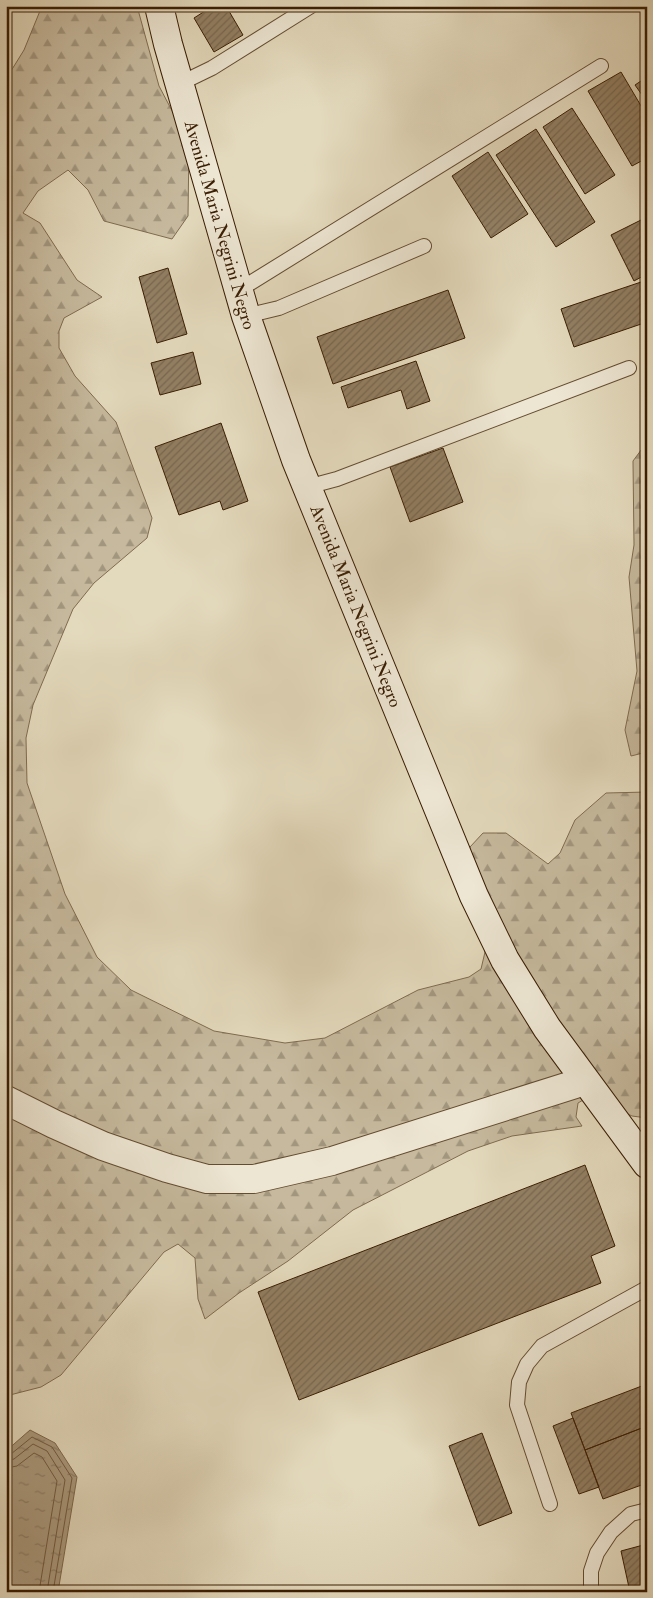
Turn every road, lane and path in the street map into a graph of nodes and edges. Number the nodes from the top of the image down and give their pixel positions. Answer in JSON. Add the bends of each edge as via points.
{"nodes":[{"id":1,"x":159,"y":6,"type":"edge"},
{"id":2,"x":311,"y":6,"type":"edge"},
{"id":3,"x":601,"y":66,"type":"dead end"},
{"id":4,"x":179,"y":84,"type":"junction"},
{"id":5,"x":424,"y":246,"type":"dead end"},
{"id":6,"x":239,"y":290,"type":"junction"},
{"id":7,"x":246,"y":316,"type":"junction"},
{"id":8,"x":629,"y":368,"type":"dead end"},
{"id":9,"x":307,"y":487,"type":"junction"},
{"id":10,"x":585,"y":1081,"type":"junction"},
{"id":11,"x":6,"y":1100,"type":"edge"},
{"id":12,"x":647,"y":1164,"type":"edge"},
{"id":13,"x":647,"y":1288,"type":"edge"},
{"id":14,"x":550,"y":1504,"type":"dead end"},
{"id":15,"x":647,"y":1510,"type":"edge"},
{"id":16,"x":591,"y":1592,"type":"edge"}],
"edges":[{"from":1,"to":4,"type":"street","name":"Avenida Maria Negrini Negro"},
{"from":2,"to":4,"type":"lane","via":[[212,68]]},
{"from":3,"to":6,"type":"lane"},
{"from":4,"to":6,"type":"street","name":"Avenida Maria Negrini Negro"},
{"from":5,"to":7,"type":"lane","via":[[279,308]]},
{"from":6,"to":7,"type":"street","name":"Avenida Maria Negrini Negro"},
{"from":7,"to":9,"type":"street","name":"Avenida Maria Negrini Negro"},
{"from":8,"to":9,"type":"lane","via":[[337,479]]},
{"from":9,"to":10,"type":"street","name":"Avenida Maria Negrini Negro","via":[[474,896],[505,960]]},
{"from":10,"to":11,"type":"street","via":[[332,1161],[254,1179],[207,1179],[167,1168],[103,1146]]},
{"from":10,"to":12,"type":"street","name":"Avenida Maria Negrini Negro"},
{"from":13,"to":14,"type":"lane","via":[[542,1346],[527,1364],[519,1382],[517,1405]]},
{"from":15,"to":16,"type":"lane","via":[[631,1514],[611,1532],[591,1571]]}]}
